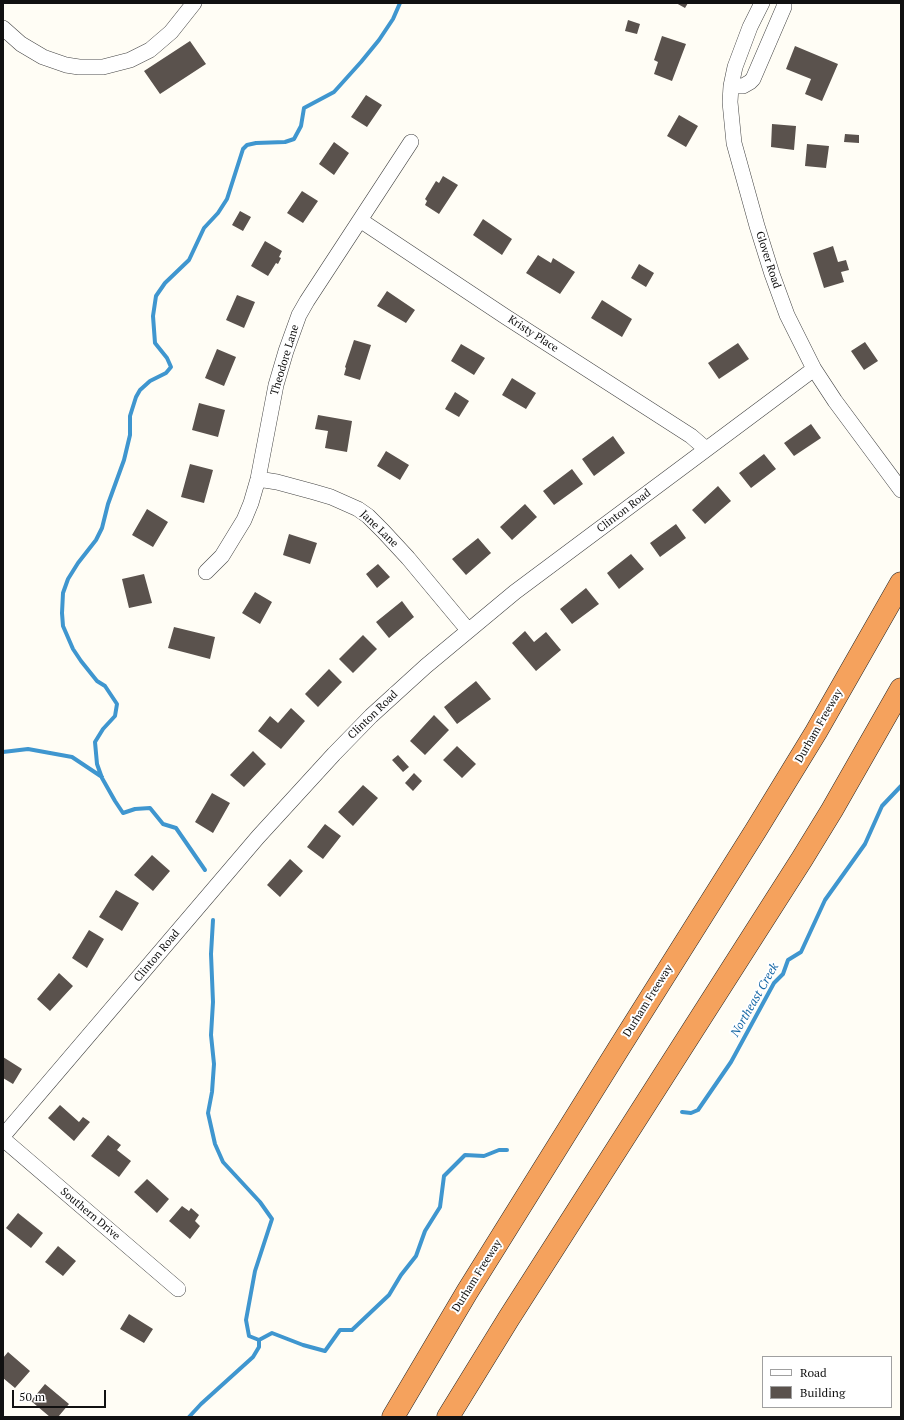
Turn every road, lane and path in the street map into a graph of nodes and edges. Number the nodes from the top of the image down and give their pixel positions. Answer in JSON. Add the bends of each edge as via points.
{"nodes":[{"id":1,"x":194,"y":3,"type":"edge"},
{"id":2,"x":762,"y":3,"type":"edge"},
{"id":3,"x":784,"y":3,"type":"edge"},
{"id":4,"x":3,"y":28,"type":"edge"},
{"id":5,"x":731,"y":86,"type":"junction"},
{"id":6,"x":411,"y":142,"type":"dead end"},
{"id":7,"x":360,"y":220,"type":"junction"},
{"id":8,"x":814,"y":369,"type":"junction"},
{"id":9,"x":706,"y":449,"type":"junction"},
{"id":10,"x":258,"y":479,"type":"junction"},
{"id":11,"x":901,"y":490,"type":"edge"},
{"id":12,"x":206,"y":572,"type":"dead end"},
{"id":13,"x":901,"y":583,"type":"edge"},
{"id":14,"x":468,"y":630,"type":"junction"},
{"id":15,"x":901,"y":689,"type":"edge"},
{"id":16,"x":3,"y":1136,"type":"edge"},
{"id":17,"x":3,"y":1139,"type":"edge"},
{"id":18,"x":178,"y":1289,"type":"dead end"},
{"id":19,"x":393,"y":1417,"type":"edge"},
{"id":20,"x":448,"y":1417,"type":"edge"}],
"edges":[{"from":1,"to":4,"type":"street","via":[[171,32],[150,50],[130,60],[103,67],[66,65],[43,57],[21,44]]},
{"from":2,"to":5,"type":"street","name":"Glover Road","via":[[735,67]]},
{"from":3,"to":5,"type":"street","via":[[753,79],[743,86]]},
{"from":5,"to":8,"type":"street","name":"Glover Road","via":[[734,143],[757,226],[787,315]]},
{"from":6,"to":7,"type":"street","name":"Theodore Lane"},
{"from":7,"to":9,"type":"street","name":"Kristy Place","via":[[691,436]]},
{"from":7,"to":10,"type":"street","name":"Theodore Lane","via":[[299,315],[276,385]]},
{"from":8,"to":9,"type":"street","name":"Clinton Road"},
{"from":8,"to":11,"type":"street","name":"Glover Road"},
{"from":9,"to":14,"type":"street","name":"Clinton Road"},
{"from":10,"to":12,"type":"street","name":"Theodore Lane","via":[[252,503],[233,539],[222,556]]},
{"from":10,"to":14,"type":"street","name":"Jane Lane","via":[[331,497],[363,513],[408,558]]},
{"from":13,"to":19,"type":"highway","name":"Durham Freeway","via":[[816,732],[467,1292]]},
{"from":14,"to":16,"type":"street","name":"Clinton Road","via":[[371,716],[305,785]]},
{"from":15,"to":20,"type":"highway","via":[[802,859],[508,1318]]},
{"from":17,"to":18,"type":"street","name":"Southern Drive"}]}
